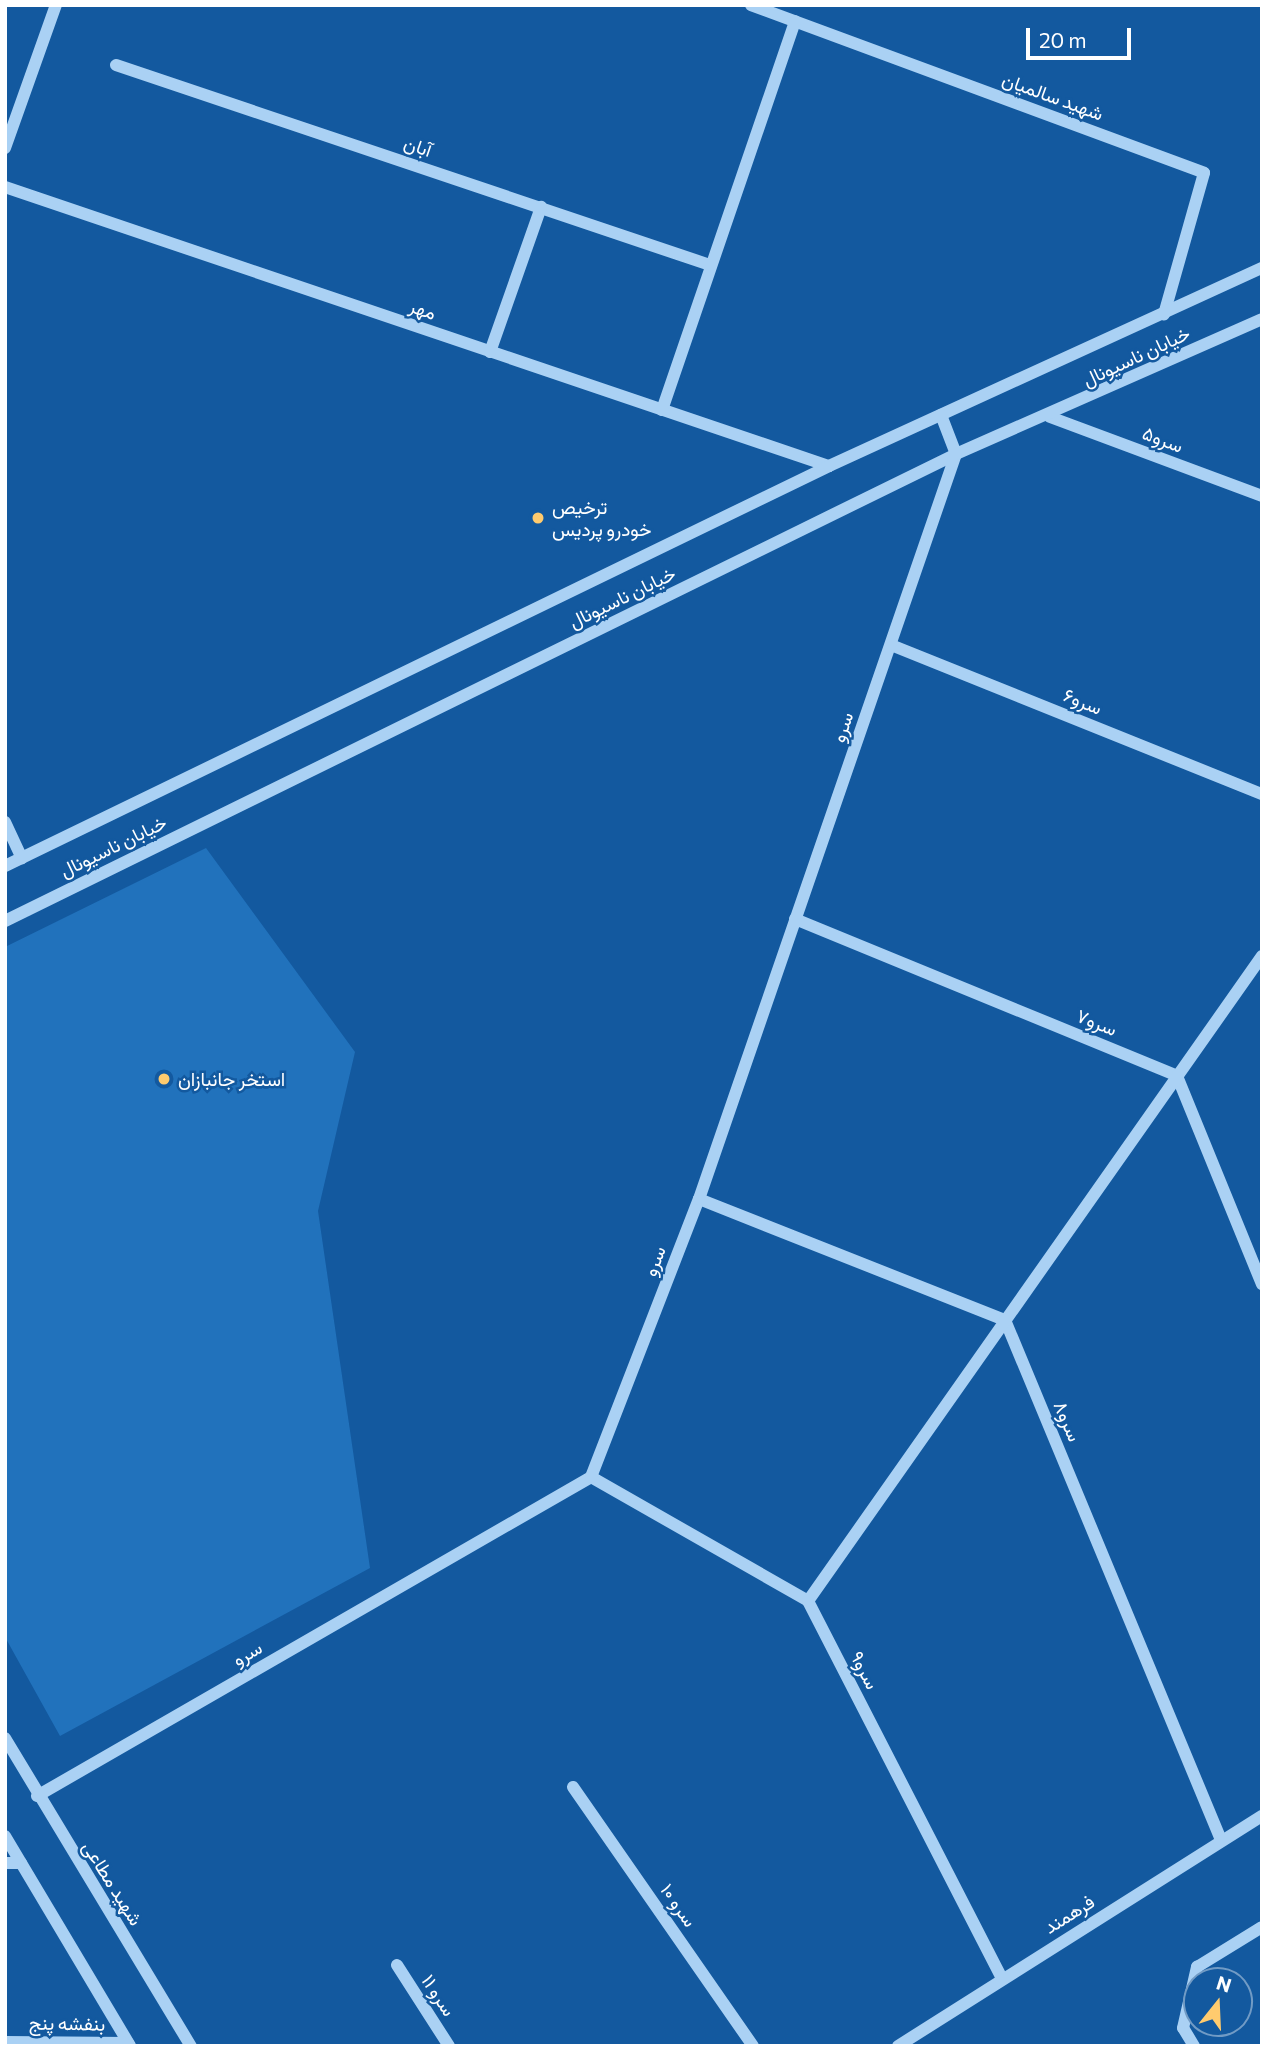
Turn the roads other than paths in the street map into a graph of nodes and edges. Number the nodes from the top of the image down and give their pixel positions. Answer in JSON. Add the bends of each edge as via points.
{"nodes":[{"id":1,"x":56,"y":5,"type":"edge"},
{"id":2,"x":751,"y":5,"type":"edge"},
{"id":3,"x":795,"y":21,"type":"junction"},
{"id":4,"x":116,"y":65,"type":"dead end"},
{"id":5,"x":5,"y":148,"type":"edge"},
{"id":6,"x":5,"y":187,"type":"edge"},
{"id":7,"x":541,"y":208,"type":"junction"},
{"id":8,"x":707,"y":264,"type":"junction"},
{"id":9,"x":1262,"y":268,"type":"edge"},
{"id":10,"x":1164,"y":314,"type":"junction"},
{"id":11,"x":1262,"y":319,"type":"edge"},
{"id":12,"x":490,"y":352,"type":"junction"},
{"id":13,"x":662,"y":410,"type":"junction"},
{"id":14,"x":941,"y":415,"type":"junction"},
{"id":15,"x":1050,"y":417,"type":"junction"},
{"id":16,"x":956,"y":454,"type":"junction"},
{"id":17,"x":829,"y":466,"type":"junction"},
{"id":18,"x":1262,"y":496,"type":"edge"},
{"id":19,"x":891,"y":645,"type":"junction"},
{"id":20,"x":1262,"y":794,"type":"edge"},
{"id":21,"x":5,"y":822,"type":"edge"},
{"id":22,"x":22,"y":858,"type":"junction"},
{"id":23,"x":5,"y":866,"type":"edge"},
{"id":24,"x":795,"y":919,"type":"junction"},
{"id":25,"x":5,"y":921,"type":"edge"},
{"id":26,"x":1262,"y":956,"type":"edge"},
{"id":27,"x":1177,"y":1076,"type":"junction"},
{"id":28,"x":699,"y":1199,"type":"junction"},
{"id":29,"x":1262,"y":1284,"type":"edge"},
{"id":30,"x":1005,"y":1320,"type":"junction"},
{"id":31,"x":591,"y":1477,"type":"junction"},
{"id":32,"x":808,"y":1601,"type":"junction"},
{"id":33,"x":5,"y":1738,"type":"edge"},
{"id":34,"x":573,"y":1787,"type":"dead end"},
{"id":35,"x":37,"y":1796,"type":"junction"},
{"id":36,"x":1262,"y":1816,"type":"edge"},
{"id":37,"x":5,"y":1836,"type":"edge"},
{"id":38,"x":1221,"y":1840,"type":"junction"},
{"id":39,"x":5,"y":1863,"type":"edge"},
{"id":40,"x":21,"y":1863,"type":"junction"},
{"id":41,"x":1262,"y":1927,"type":"edge"},
{"id":42,"x":397,"y":1965,"type":"dead end"},
{"id":43,"x":1002,"y":1979,"type":"junction"},
{"id":44,"x":5,"y":2042,"type":"edge"},
{"id":45,"x":129,"y":2044,"type":"edge"},
{"id":46,"x":191,"y":2046,"type":"edge"},
{"id":47,"x":449,"y":2046,"type":"edge"},
{"id":48,"x":753,"y":2046,"type":"edge"},
{"id":49,"x":898,"y":2046,"type":"edge"},
{"id":50,"x":1194,"y":2046,"type":"edge"}],
"edges":[{"from":1,"to":5,"type":"street"},
{"from":2,"to":3,"type":"street","name":"شهید سالمیان"},
{"from":3,"to":8,"type":"street"},
{"from":3,"to":10,"type":"street","name":"شهید سالمیان","via":[[1204,173]]},
{"from":4,"to":7,"type":"street","name":"آبان"},
{"from":6,"to":12,"type":"street","name":"مهر"},
{"from":7,"to":8,"type":"street","name":"آبان"},
{"from":7,"to":12,"type":"street"},
{"from":8,"to":13,"type":"street"},
{"from":9,"to":10,"type":"street","name":"خیابان ناسیونال"},
{"from":10,"to":14,"type":"street","name":"خیابان ناسیونال"},
{"from":11,"to":15,"type":"street","name":"خیابان ناسیونال"},
{"from":12,"to":13,"type":"street","name":"مهر"},
{"from":13,"to":17,"type":"street","name":"مهر"},
{"from":14,"to":16,"type":"street"},
{"from":14,"to":17,"type":"street","name":"خیابان ناسیونال"},
{"from":15,"to":16,"type":"street","name":"خیابان ناسیونال"},
{"from":15,"to":18,"type":"street","name":"سرو۵"},
{"from":16,"to":19,"type":"street","name":"سرو"},
{"from":16,"to":25,"type":"street","name":"خیابان ناسیونال"},
{"from":17,"to":22,"type":"street","name":"خیابان ناسیونال"},
{"from":19,"to":20,"type":"street","name":"سرو۶"},
{"from":19,"to":24,"type":"street","name":"سرو"},
{"from":21,"to":22,"type":"street"},
{"from":22,"to":23,"type":"street","name":"خیابان ناسیونال"},
{"from":24,"to":27,"type":"street","name":"سرو۷"},
{"from":24,"to":28,"type":"street","name":"سرو"},
{"from":26,"to":27,"type":"street"},
{"from":27,"to":29,"type":"street"},
{"from":27,"to":30,"type":"street"},
{"from":28,"to":30,"type":"street"},
{"from":28,"to":31,"type":"street","name":"سرو"},
{"from":30,"to":32,"type":"street"},
{"from":30,"to":38,"type":"street","name":"سرو۸"},
{"from":31,"to":32,"type":"street"},
{"from":31,"to":35,"type":"street","name":"سرو"},
{"from":32,"to":43,"type":"street","name":"سرو۹"},
{"from":33,"to":35,"type":"street","name":"شهید مطاعی"},
{"from":34,"to":48,"type":"street","name":"سرو ۱۰"},
{"from":35,"to":46,"type":"street","name":"شهید مطاعی"},
{"from":36,"to":38,"type":"street","name":"فرهمند"},
{"from":37,"to":40,"type":"street"},
{"from":38,"to":43,"type":"street","name":"فرهمند"},
{"from":39,"to":40,"type":"street"},
{"from":40,"to":45,"type":"street"},
{"from":41,"to":50,"type":"street","via":[[1197,1967],[1183,2028]]},
{"from":42,"to":47,"type":"street","name":"۱۱ سرو"},
{"from":43,"to":49,"type":"street","name":"فرهمند"},
{"from":44,"to":45,"type":"street","name":"بنفشه پنج"}]}
